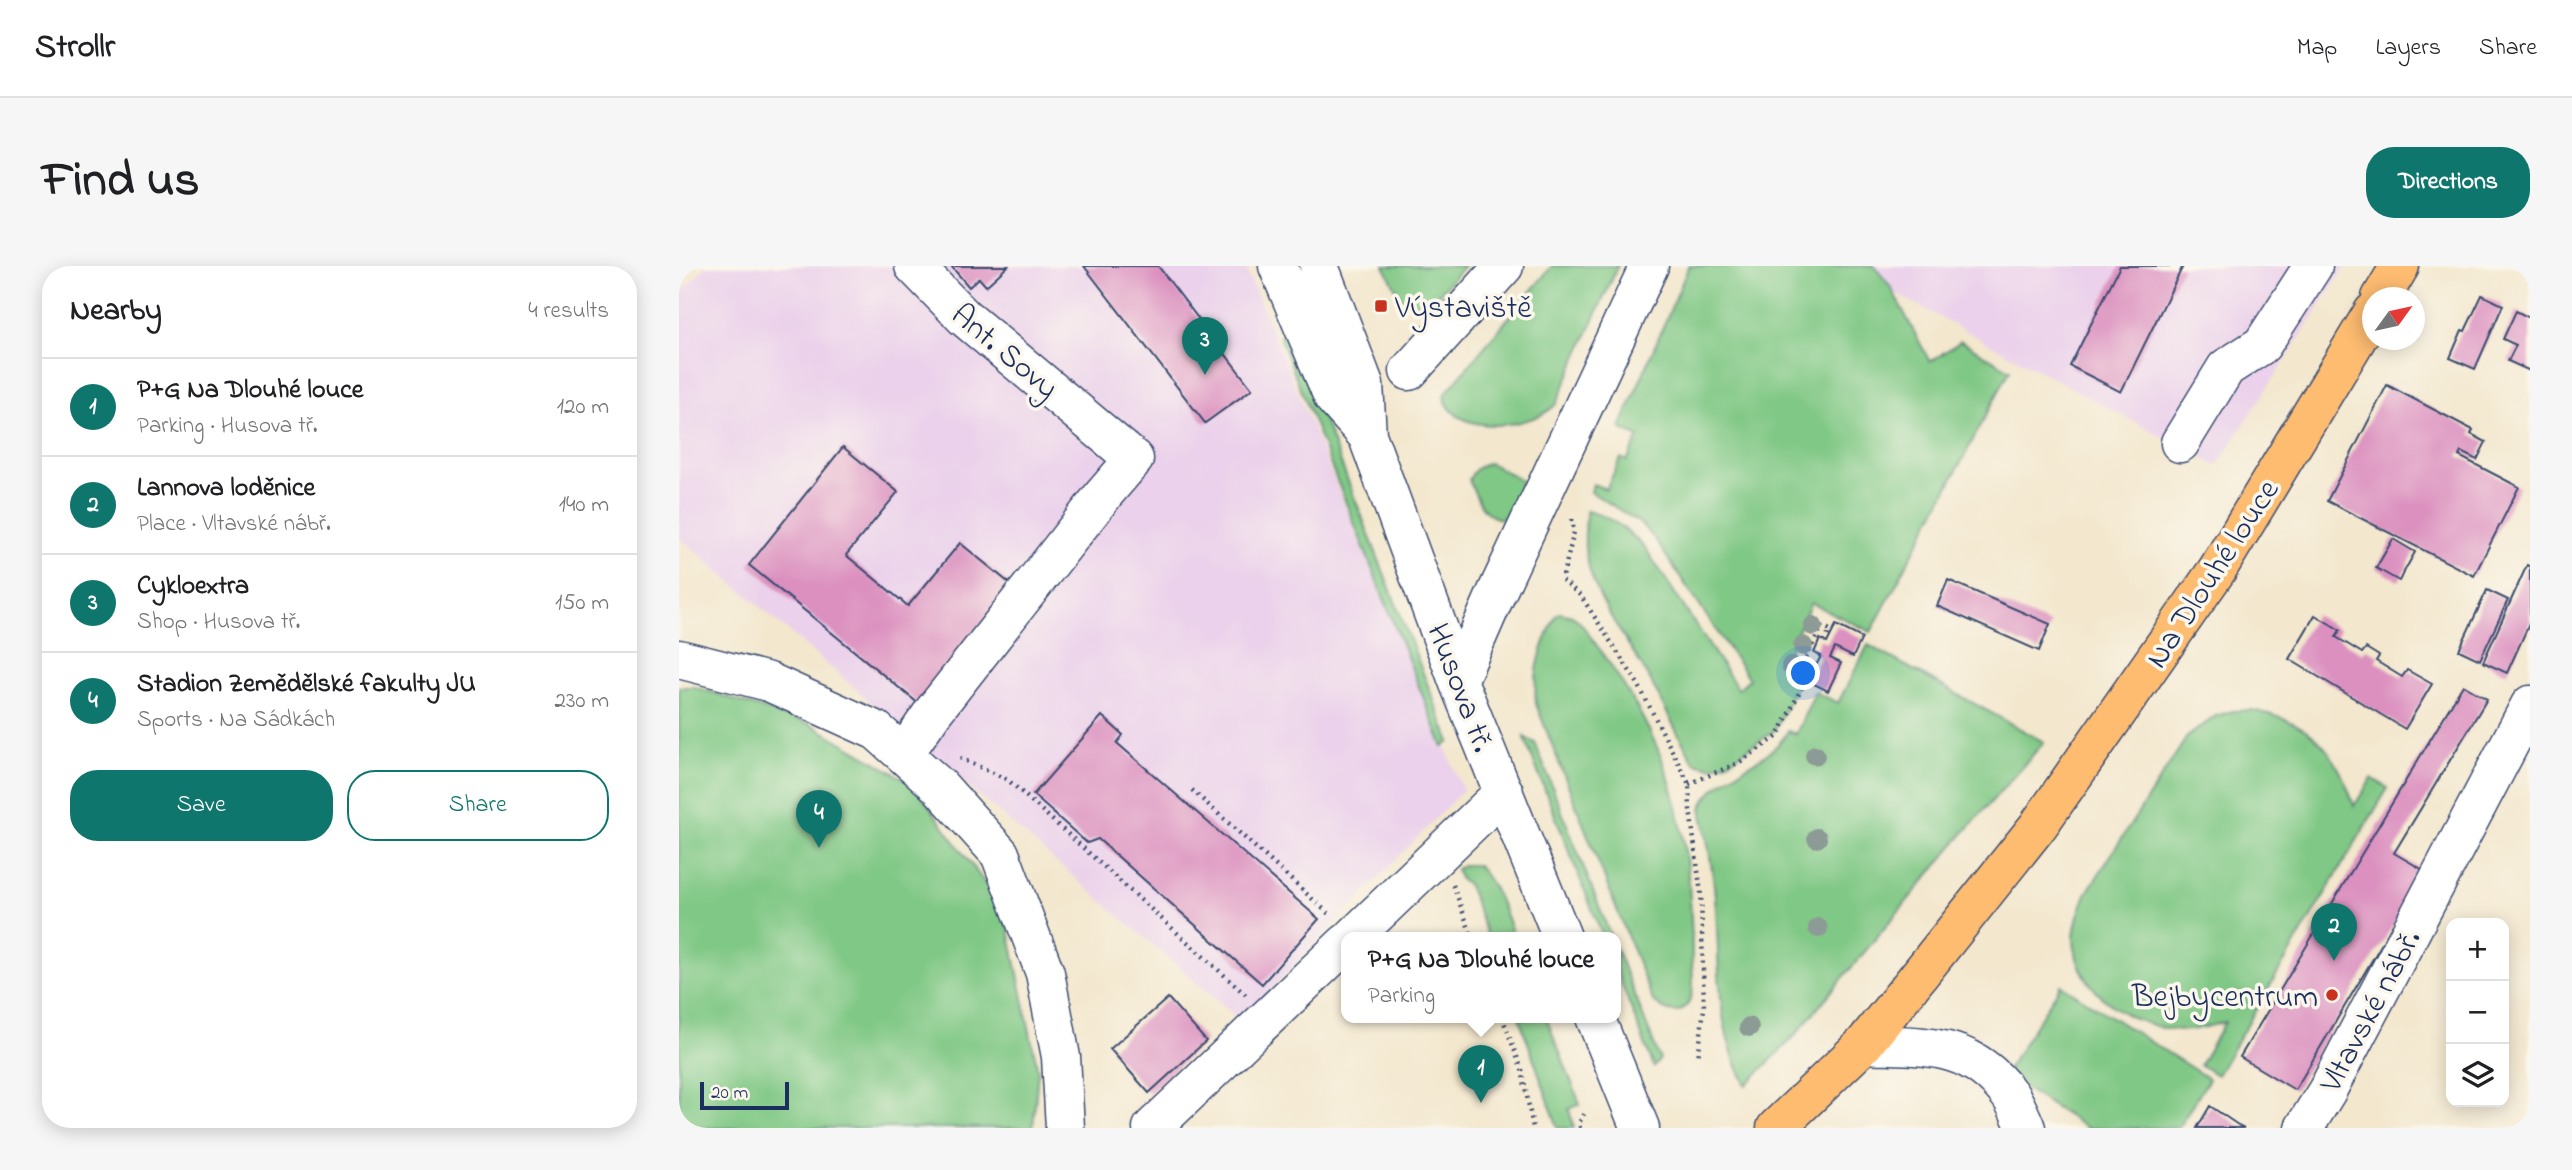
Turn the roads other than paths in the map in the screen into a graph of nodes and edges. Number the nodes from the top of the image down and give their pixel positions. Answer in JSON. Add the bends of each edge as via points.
{"nodes":[{"id":1,"x":914,"y":266,"type":"edge"},
{"id":2,"x":1278,"y":266,"type":"edge"},
{"id":3,"x":1319,"y":266,"type":"edge"},
{"id":4,"x":1504,"y":266,"type":"edge"},
{"id":5,"x":1649,"y":266,"type":"edge"},
{"id":6,"x":2313,"y":266,"type":"edge"},
{"id":7,"x":2362,"y":329,"type":"edge"},
{"id":8,"x":1409,"y":371,"type":"dead end"},
{"id":9,"x":1367,"y":435,"type":"junction"},
{"id":10,"x":2180,"y":443,"type":"dead end"},
{"id":11,"x":679,"y":659,"type":"edge"},
{"id":12,"x":1458,"y":681,"type":"junction"},
{"id":13,"x":2530,"y":705,"type":"edge"},
{"id":14,"x":904,"y":754,"type":"junction"},
{"id":15,"x":1504,"y":792,"type":"junction"},
{"id":16,"x":1358,"y":932,"type":"edge"},
{"id":17,"x":1560,"y":932,"type":"edge"},
{"id":18,"x":1341,"y":948,"type":"edge"},
{"id":19,"x":1597,"y":1023,"type":"edge"},
{"id":20,"x":1864,"y":1044,"type":"junction"},
{"id":21,"x":1065,"y":1128,"type":"edge"},
{"id":22,"x":1152,"y":1128,"type":"edge"},
{"id":23,"x":1640,"y":1128,"type":"edge"},
{"id":24,"x":1776,"y":1128,"type":"edge"},
{"id":25,"x":2026,"y":1128,"type":"edge"},
{"id":26,"x":2304,"y":1128,"type":"edge"}],
"edges":[{"from":1,"to":14,"type":"street","name":"Ant. Sovy","via":[[964,317],[1134,459]]},
{"from":2,"to":9,"type":"street","name":"Husova tř.","via":[[1333,397]]},
{"from":3,"to":9,"type":"street","name":"Husova tř.","via":[[1364,384]]},
{"from":4,"to":8,"type":"street"},
{"from":5,"to":12,"type":"street"},
{"from":6,"to":10,"type":"street","via":[[2262,345],[2226,368]]},
{"from":7,"to":20,"type":"main road","name":"Na Dlouhé louce","via":[[2217,570],[2038,826]]},
{"from":9,"to":12,"type":"street","name":"Husova tř."},
{"from":11,"to":14,"type":"street","via":[[769,682],[877,731]]},
{"from":12,"to":15,"type":"street","name":"Husova tř."},
{"from":13,"to":26,"type":"street","name":"Vltavské nábř."},
{"from":14,"to":21,"type":"street","via":[[1000,854],[1045,973],[1061,1057]]},
{"from":15,"to":16,"type":"street"},
{"from":15,"to":17,"type":"street","name":"Husova tř."},
{"from":18,"to":22,"type":"street"},
{"from":19,"to":23,"type":"street"},
{"from":20,"to":24,"type":"main road","name":"Na Dlouhé louce"},
{"from":20,"to":25,"type":"street","via":[[1944,1048],[1981,1064],[2010,1095]]}]}
